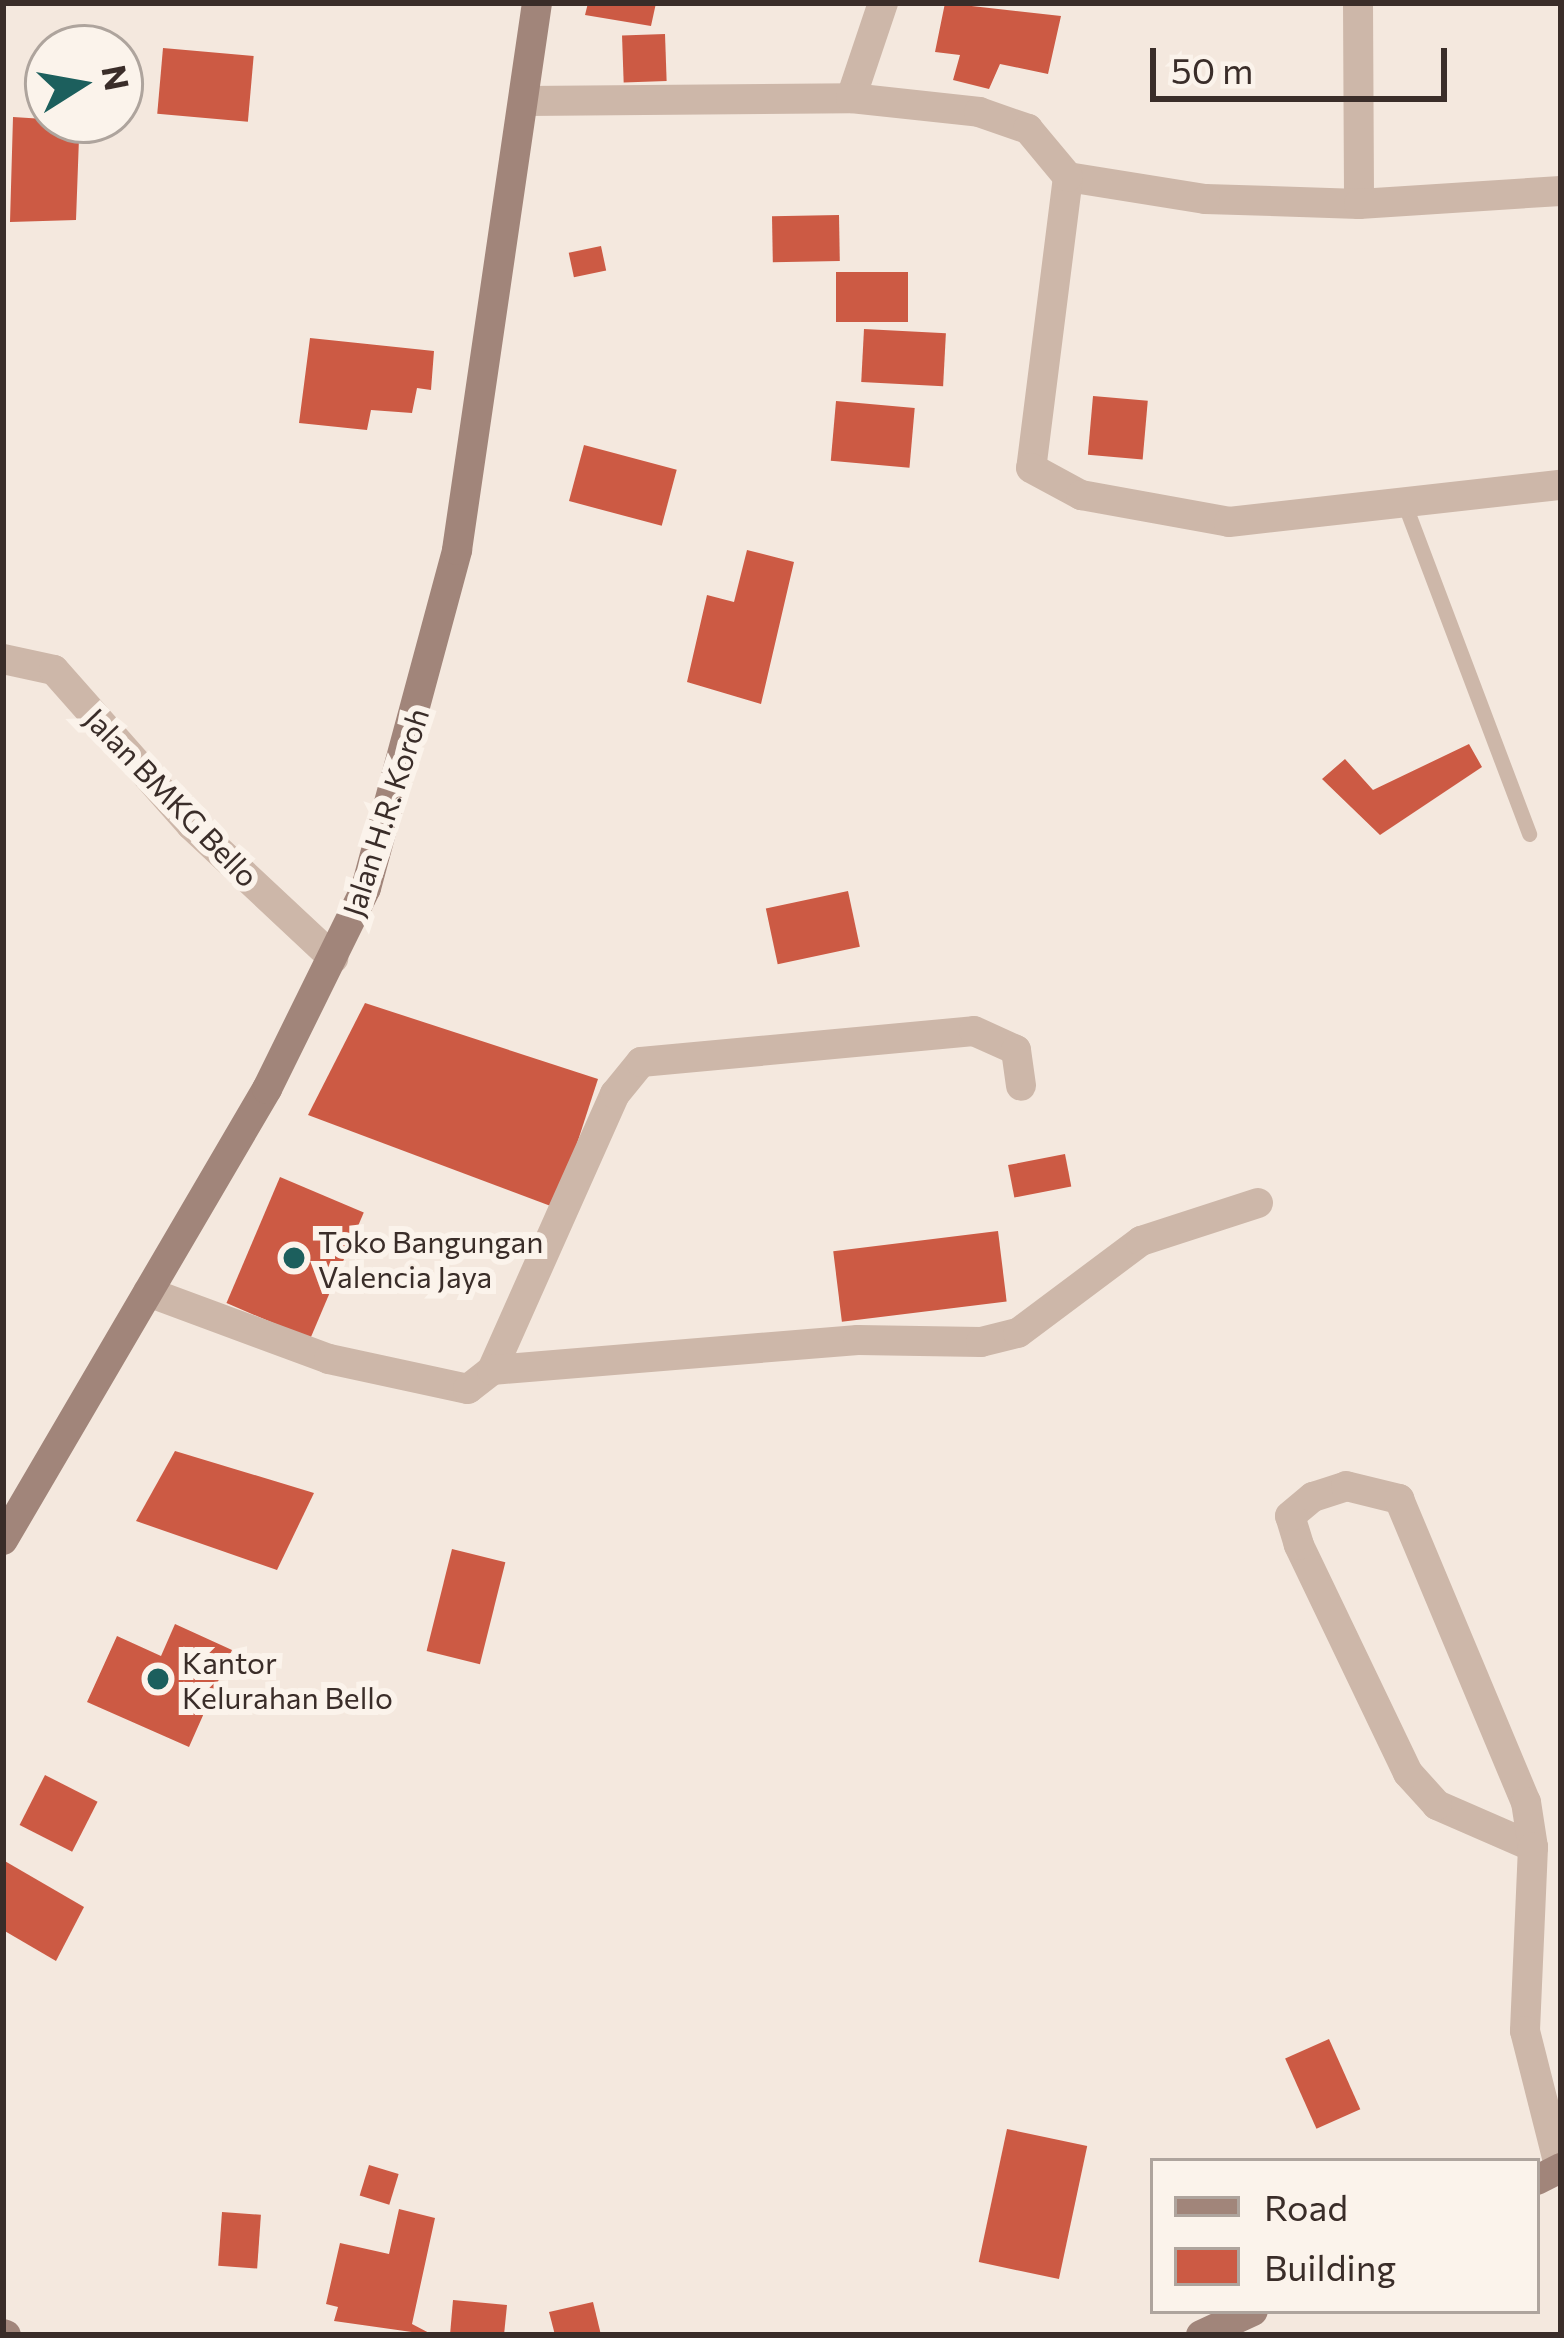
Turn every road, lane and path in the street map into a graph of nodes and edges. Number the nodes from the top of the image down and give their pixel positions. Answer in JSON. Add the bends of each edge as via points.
{"nodes":[{"id":1,"x":537,"y":3,"type":"edge"},
{"id":2,"x":883,"y":3,"type":"edge"},
{"id":3,"x":1358,"y":3,"type":"edge"},
{"id":4,"x":851,"y":98,"type":"junction"},
{"id":5,"x":526,"y":101,"type":"junction"},
{"id":6,"x":1068,"y":177,"type":"junction"},
{"id":7,"x":1561,"y":191,"type":"edge"},
{"id":8,"x":1359,"y":204,"type":"junction"},
{"id":9,"x":1561,"y":485,"type":"edge"},
{"id":10,"x":1402,"y":500,"type":"junction"},
{"id":11,"x":3,"y":659,"type":"edge"},
{"id":12,"x":1529,"y":834,"type":"dead end"},
{"id":13,"x":333,"y":958,"type":"junction"},
{"id":14,"x":1021,"y":1086,"type":"dead end"},
{"id":15,"x":1258,"y":1203,"type":"dead end"},
{"id":16,"x":148,"y":1292,"type":"junction"},
{"id":17,"x":492,"y":1370,"type":"junction"},
{"id":18,"x":3,"y":1540,"type":"edge"},
{"id":19,"x":1534,"y":1847,"type":"junction"},
{"id":20,"x":1561,"y":2169,"type":"edge"},
{"id":21,"x":1246,"y":2314,"type":"edge"},
{"id":22,"x":1201,"y":2335,"type":"edge"}],
"edges":[{"from":1,"to":5,"type":"main road","name":"Jalan H.R. Koroh"},
{"from":2,"to":4,"type":"street"},
{"from":3,"to":8,"type":"street"},
{"from":4,"to":5,"type":"street"},
{"from":4,"to":6,"type":"street","via":[[1011,121],[1049,148]]},
{"from":5,"to":13,"type":"main road","name":"Jalan H.R. Koroh","via":[[434,655],[372,869]]},
{"from":6,"to":8,"type":"street","via":[[1205,199]]},
{"from":6,"to":10,"type":"street","via":[[1028,449],[1042,482],[1229,522]]},
{"from":7,"to":8,"type":"street"},
{"from":9,"to":10,"type":"street"},
{"from":10,"to":12,"type":"lane"},
{"from":11,"to":13,"type":"street","name":"Jalan BMKG Bello","via":[[54,670],[190,825]]},
{"from":13,"to":16,"type":"main road","name":"Jalan H.R. Koroh"},
{"from":14,"to":17,"type":"street","via":[[1016,1050],[974,1031],[641,1062],[615,1094]]},
{"from":15,"to":17,"type":"street","via":[[1141,1241],[1018,1333],[981,1342],[858,1340]]},
{"from":16,"to":17,"type":"street","via":[[424,1386],[468,1389]]},
{"from":16,"to":18,"type":"main road","name":"Jalan H.R. Koroh"},
{"from":19,"to":19,"type":"street","via":[[1526,1802],[1399,1499],[1346,1486],[1313,1497],[1290,1516],[1299,1545],[1408,1773],[1437,1805]]},
{"from":19,"to":20,"type":"street","via":[[1525,2031]]},
{"from":21,"to":22,"type":"main road"}]}
